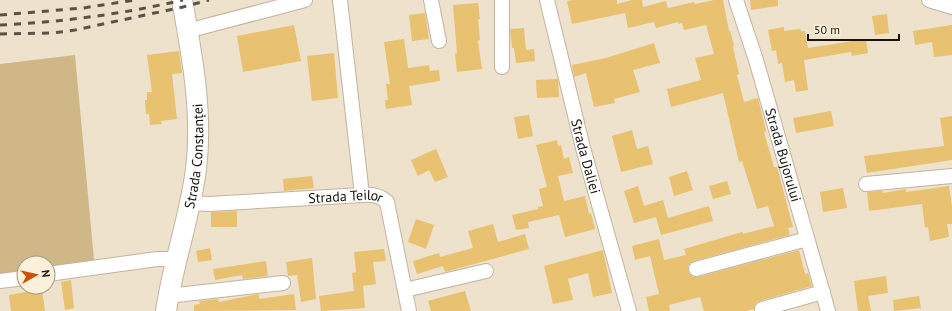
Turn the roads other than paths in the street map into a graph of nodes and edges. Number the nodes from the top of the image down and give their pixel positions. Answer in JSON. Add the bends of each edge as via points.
{"nodes":[{"id":1,"x":182,"y":0,"type":"edge"},
{"id":2,"x":305,"y":0,"type":"edge"},
{"id":3,"x":340,"y":0,"type":"edge"},
{"id":4,"x":431,"y":0,"type":"edge"},
{"id":5,"x":502,"y":0,"type":"edge"},
{"id":6,"x":547,"y":0,"type":"edge"},
{"id":7,"x":736,"y":0,"type":"edge"},
{"id":8,"x":929,"y":0,"type":"edge"},
{"id":9,"x":952,"y":7,"type":"edge"},
{"id":10,"x":187,"y":31,"type":"junction"},
{"id":11,"x":439,"y":41,"type":"dead end"},
{"id":12,"x":502,"y":67,"type":"dead end"},
{"id":13,"x":952,"y":176,"type":"edge"},
{"id":14,"x":866,"y":184,"type":"dead end"},
{"id":15,"x":362,"y":195,"type":"junction"},
{"id":16,"x":190,"y":203,"type":"junction"},
{"id":17,"x":807,"y":239,"type":"junction"},
{"id":18,"x":176,"y":259,"type":"junction"},
{"id":19,"x":696,"y":269,"type":"dead end"},
{"id":20,"x":486,"y":271,"type":"dead end"},
{"id":21,"x":56,"y":273,"type":"edge"},
{"id":22,"x":16,"y":279,"type":"edge"},
{"id":23,"x":0,"y":281,"type":"edge"},
{"id":24,"x":283,"y":284,"type":"dead end"},
{"id":25,"x":405,"y":290,"type":"junction"},
{"id":26,"x":823,"y":292,"type":"junction"},
{"id":27,"x":167,"y":304,"type":"edge"},
{"id":28,"x":762,"y":309,"type":"dead end"},
{"id":29,"x":409,"y":311,"type":"edge"},
{"id":30,"x":629,"y":311,"type":"edge"},
{"id":31,"x":828,"y":311,"type":"edge"}],
"edges":[{"from":1,"to":10,"type":"street","name":"Strada Constanței"},
{"from":2,"to":10,"type":"street"},
{"from":3,"to":15,"type":"street"},
{"from":4,"to":11,"type":"street"},
{"from":5,"to":12,"type":"street"},
{"from":6,"to":30,"type":"street","name":"Strada Daliei","via":[[583,148]]},
{"from":7,"to":17,"type":"street","name":"Strada Bujorului","via":[[756,60]]},
{"from":8,"to":9,"type":"street"},
{"from":10,"to":16,"type":"street","name":"Strada Constanței","via":[[196,93],[197,124],[196,169]]},
{"from":13,"to":14,"type":"street"},
{"from":15,"to":16,"type":"street","name":"Strada Teilor"},
{"from":15,"to":25,"type":"street","name":"Strada Teilor","via":[[372,194],[382,197],[387,202]]},
{"from":16,"to":18,"type":"street","name":"Strada Constanței"},
{"from":17,"to":19,"type":"street"},
{"from":17,"to":26,"type":"street","name":"Strada Bujorului"},
{"from":18,"to":21,"type":"street"},
{"from":18,"to":27,"type":"street","name":"Strada Constanței"},
{"from":20,"to":25,"type":"street"},
{"from":22,"to":23,"type":"street"},
{"from":24,"to":27,"type":"street"},
{"from":25,"to":29,"type":"street","name":"Strada Teilor"},
{"from":26,"to":28,"type":"street"},
{"from":26,"to":31,"type":"street","name":"Strada Bujorului"}]}
